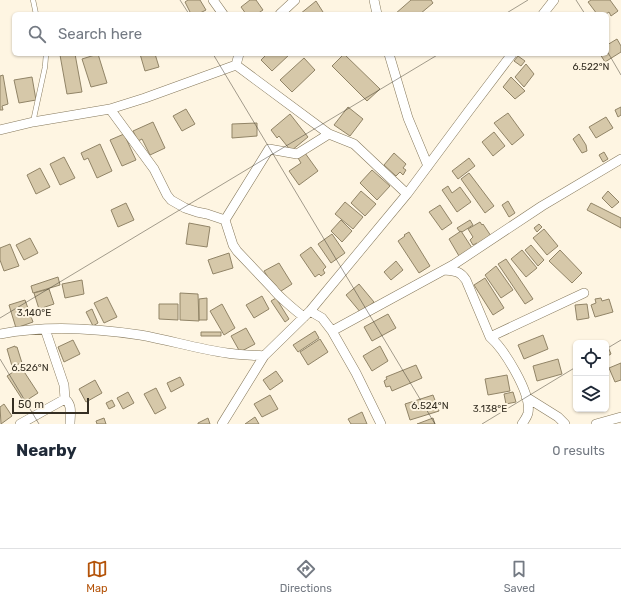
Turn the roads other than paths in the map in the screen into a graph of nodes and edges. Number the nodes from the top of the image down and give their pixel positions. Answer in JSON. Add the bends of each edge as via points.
{"nodes":[{"id":1,"x":33,"y":0,"type":"edge"},
{"id":2,"x":213,"y":0,"type":"edge"},
{"id":3,"x":295,"y":0,"type":"edge"},
{"id":4,"x":374,"y":0,"type":"edge"},
{"id":5,"x":554,"y":0,"type":"edge"},
{"id":6,"x":36,"y":12,"type":"edge"},
{"id":7,"x":222,"y":12,"type":"edge"},
{"id":8,"x":282,"y":12,"type":"edge"},
{"id":9,"x":377,"y":12,"type":"edge"},
{"id":10,"x":545,"y":12,"type":"edge"},
{"id":11,"x":46,"y":56,"type":"edge"},
{"id":12,"x":238,"y":56,"type":"edge"},
{"id":13,"x":390,"y":56,"type":"edge"},
{"id":14,"x":510,"y":56,"type":"edge"},
{"id":15,"x":236,"y":65,"type":"junction"},
{"id":16,"x":110,"y":109,"type":"junction"},
{"id":17,"x":33,"y":122,"type":"junction"},
{"id":18,"x":0,"y":130,"type":"edge"},
{"id":19,"x":329,"y":134,"type":"junction"},
{"id":20,"x":621,"y":159,"type":"edge"},
{"id":21,"x":428,"y":166,"type":"junction"},
{"id":22,"x":408,"y":194,"type":"junction"},
{"id":23,"x":225,"y":220,"type":"junction"},
{"id":24,"x":445,"y":270,"type":"junction"},
{"id":25,"x":584,"y":293,"type":"dead end"},
{"id":26,"x":307,"y":314,"type":"junction"},
{"id":27,"x":45,"y":329,"type":"junction"},
{"id":28,"x":332,"y":331,"type":"junction"},
{"id":29,"x":0,"y":334,"type":"edge"},
{"id":30,"x":490,"y":337,"type":"junction"},
{"id":31,"x":264,"y":356,"type":"junction"},
{"id":32,"x":526,"y":397,"type":"junction"},
{"id":33,"x":65,"y":398,"type":"junction"},
{"id":34,"x":621,"y":417,"type":"edge"},
{"id":35,"x":20,"y":424,"type":"edge"},
{"id":36,"x":70,"y":424,"type":"edge"},
{"id":37,"x":222,"y":424,"type":"edge"},
{"id":38,"x":381,"y":424,"type":"edge"},
{"id":39,"x":522,"y":424,"type":"edge"},
{"id":40,"x":565,"y":424,"type":"edge"},
{"id":41,"x":596,"y":424,"type":"edge"}],
"edges":[{"from":1,"to":6,"type":"lane"},
{"from":2,"to":7,"type":"street"},
{"from":3,"to":8,"type":"street"},
{"from":4,"to":9,"type":"street"},
{"from":5,"to":10,"type":"street"},
{"from":11,"to":17,"type":"lane"},
{"from":12,"to":15,"type":"street"},
{"from":13,"to":21,"type":"street","via":[[408,118]]},
{"from":14,"to":21,"type":"street"},
{"from":15,"to":16,"type":"street"},
{"from":15,"to":19,"type":"street"},
{"from":16,"to":17,"type":"street"},
{"from":16,"to":23,"type":"street","via":[[154,169],[171,200],[185,208]]},
{"from":17,"to":18,"type":"street"},
{"from":19,"to":22,"type":"street","via":[[354,144]]},
{"from":19,"to":23,"type":"street","via":[[296,154],[269,149]]},
{"from":20,"to":24,"type":"street","via":[[542,206]]},
{"from":21,"to":22,"type":"street"},
{"from":22,"to":26,"type":"street"},
{"from":23,"to":26,"type":"street","via":[[237,251],[277,294]]},
{"from":24,"to":28,"type":"street"},
{"from":24,"to":30,"type":"street","via":[[458,271],[463,277]]},
{"from":25,"to":30,"type":"street"},
{"from":26,"to":28,"type":"street","via":[[322,318]]},
{"from":26,"to":31,"type":"street"},
{"from":27,"to":29,"type":"street"},
{"from":27,"to":31,"type":"street","via":[[104,330],[227,353]]},
{"from":27,"to":33,"type":"street","via":[[64,385]]},
{"from":28,"to":38,"type":"street","via":[[356,372]]},
{"from":30,"to":32,"type":"street","via":[[498,344],[513,367]]},
{"from":31,"to":37,"type":"street"},
{"from":32,"to":39,"type":"street","via":[[528,414]]},
{"from":32,"to":40,"type":"street"},
{"from":33,"to":35,"type":"street"},
{"from":33,"to":36,"type":"street","via":[[70,406]]},
{"from":34,"to":41,"type":"street"}]}
